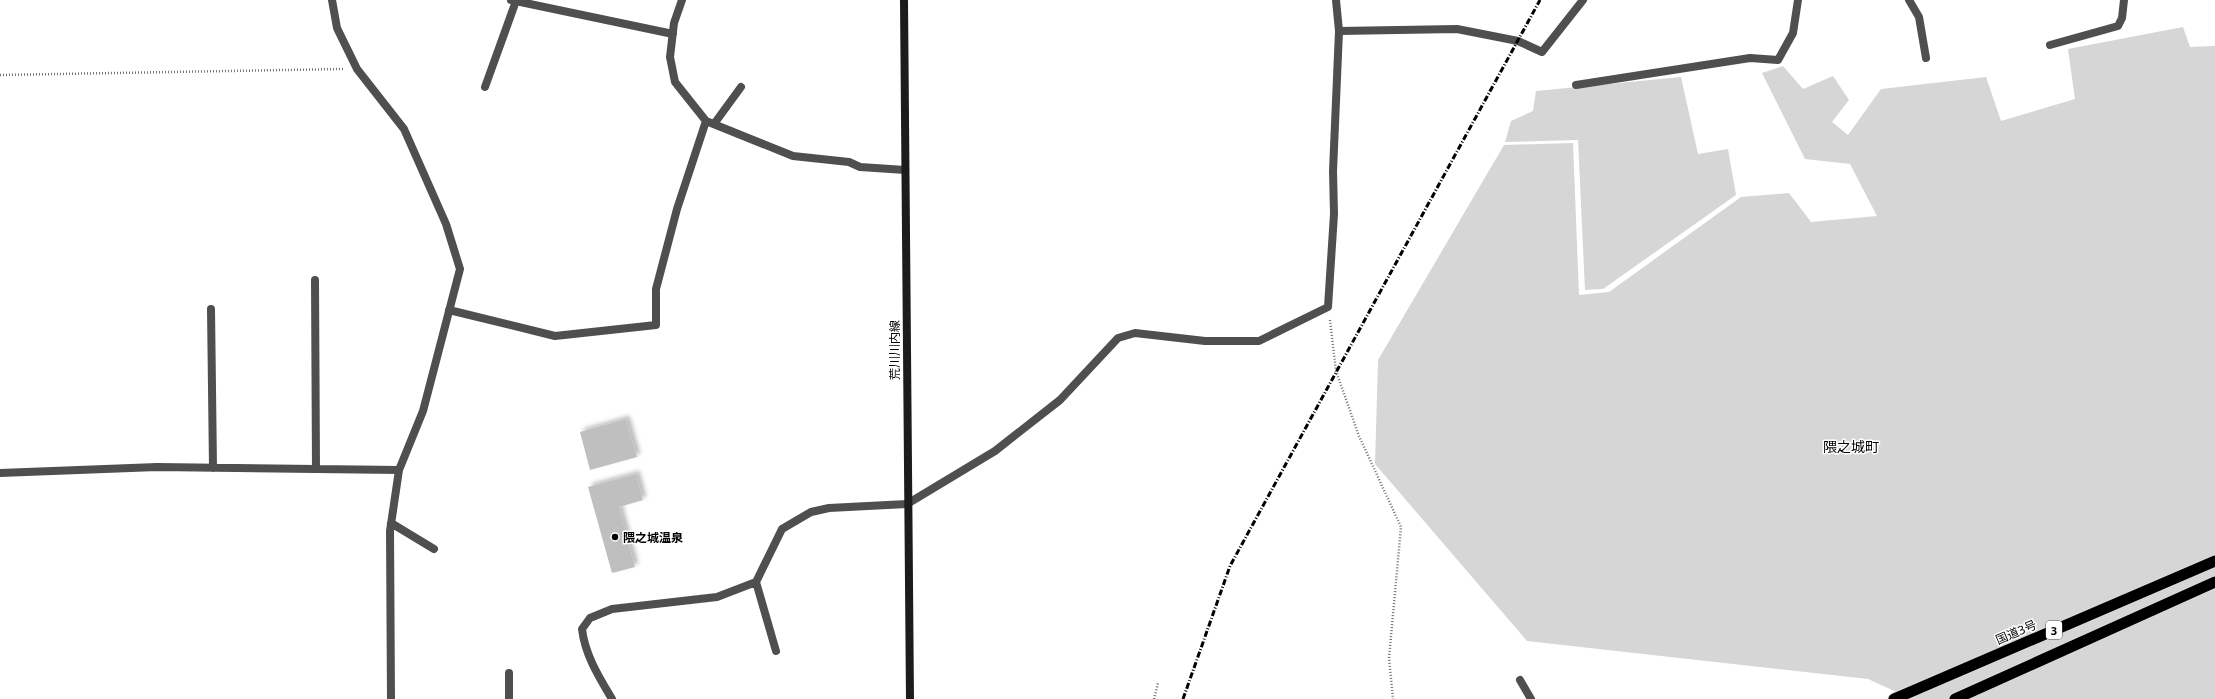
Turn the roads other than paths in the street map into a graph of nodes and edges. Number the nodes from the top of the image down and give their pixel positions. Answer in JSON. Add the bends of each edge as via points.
{"nodes":[{"id":1,"x":332,"y":0,"type":"edge"},
{"id":2,"x":682,"y":0,"type":"edge"},
{"id":3,"x":904,"y":0,"type":"edge"},
{"id":4,"x":1336,"y":0,"type":"edge"},
{"id":5,"x":1583,"y":0,"type":"edge"},
{"id":6,"x":1798,"y":0,"type":"edge"},
{"id":7,"x":1909,"y":0,"type":"edge"},
{"id":8,"x":2124,"y":0,"type":"edge"},
{"id":9,"x":514,"y":1,"type":"edge"},
{"id":10,"x":1339,"y":31,"type":"junction"},
{"id":11,"x":672,"y":34,"type":"junction"},
{"id":12,"x":2050,"y":45,"type":"dead end"},
{"id":13,"x":1926,"y":58,"type":"dead end"},
{"id":14,"x":1576,"y":85,"type":"dead end"},
{"id":15,"x":485,"y":87,"type":"dead end"},
{"id":16,"x":741,"y":87,"type":"dead end"},
{"id":17,"x":710,"y":122,"type":"junction"},
{"id":18,"x":905,"y":170,"type":"junction"},
{"id":19,"x":315,"y":280,"type":"dead end"},
{"id":20,"x":210,"y":309,"type":"dead end"},
{"id":21,"x":449,"y":310,"type":"junction"},
{"id":22,"x":213,"y":468,"type":"junction"},
{"id":23,"x":316,"y":469,"type":"junction"},
{"id":24,"x":399,"y":470,"type":"junction"},
{"id":25,"x":0,"y":473,"type":"edge"},
{"id":26,"x":907,"y":504,"type":"junction"},
{"id":27,"x":391,"y":523,"type":"junction"},
{"id":28,"x":434,"y":549,"type":"dead end"},
{"id":29,"x":2215,"y":560,"type":"edge"},
{"id":30,"x":756,"y":582,"type":"junction"},
{"id":31,"x":2215,"y":582,"type":"edge"},
{"id":32,"x":776,"y":651,"type":"dead end"},
{"id":33,"x":509,"y":673,"type":"dead end"},
{"id":34,"x":1520,"y":680,"type":"dead end"},
{"id":35,"x":391,"y":699,"type":"edge"},
{"id":36,"x":509,"y":699,"type":"edge"},
{"id":37,"x":612,"y":699,"type":"edge"},
{"id":38,"x":910,"y":699,"type":"edge"},
{"id":39,"x":1531,"y":699,"type":"edge"},
{"id":40,"x":1894,"y":699,"type":"edge"},
{"id":41,"x":1955,"y":699,"type":"edge"}],
"edges":[{"from":1,"to":21,"type":"street","via":[[337,28],[357,69],[404,129],[446,224],[460,269]]},
{"from":2,"to":11,"type":"street"},
{"from":3,"to":18,"type":"main road","name":"荒川川内線"},
{"from":4,"to":10,"type":"street"},
{"from":5,"to":10,"type":"street","via":[[1542,52],[1518,40],[1457,29]]},
{"from":6,"to":14,"type":"street","via":[[1793,33],[1778,60],[1750,58]]},
{"from":7,"to":13,"type":"street","via":[[1919,17]]},
{"from":8,"to":12,"type":"street","via":[[2122,18],[2118,26]]},
{"from":9,"to":11,"type":"street"},
{"from":9,"to":15,"type":"street"},
{"from":10,"to":26,"type":"street","via":[[1333,171],[1334,214],[1328,307],[1259,341],[1205,341],[1135,333],[1118,338],[1060,400],[995,451]]},
{"from":11,"to":17,"type":"street","via":[[670,57],[675,82]]},
{"from":16,"to":17,"type":"street"},
{"from":17,"to":18,"type":"street","via":[[793,156],[848,162],[860,167]]},
{"from":17,"to":21,"type":"street","via":[[677,209],[656,289],[656,324],[555,336]]},
{"from":18,"to":26,"type":"main road","name":"荒川川内線"},
{"from":19,"to":23,"type":"street"},
{"from":20,"to":22,"type":"street"},
{"from":21,"to":24,"type":"street","via":[[423,411]]},
{"from":22,"to":23,"type":"street"},
{"from":22,"to":25,"type":"street","via":[[157,467]]},
{"from":23,"to":24,"type":"street"},
{"from":24,"to":27,"type":"street"},
{"from":26,"to":30,"type":"street","via":[[829,508],[811,512],[782,529]]},
{"from":26,"to":38,"type":"main road","name":"荒川川内線"},
{"from":27,"to":28,"type":"street"},
{"from":27,"to":35,"type":"street"},
{"from":29,"to":40,"type":"highway","name":"国道3号","number":"3"},
{"from":30,"to":32,"type":"street"},
{"from":30,"to":37,"type":"street","via":[[717,597],[612,609],[590,618],[582,629],[584,642]]},
{"from":31,"to":41,"type":"highway","number":"3"},
{"from":33,"to":36,"type":"street"},
{"from":34,"to":39,"type":"street"}]}
